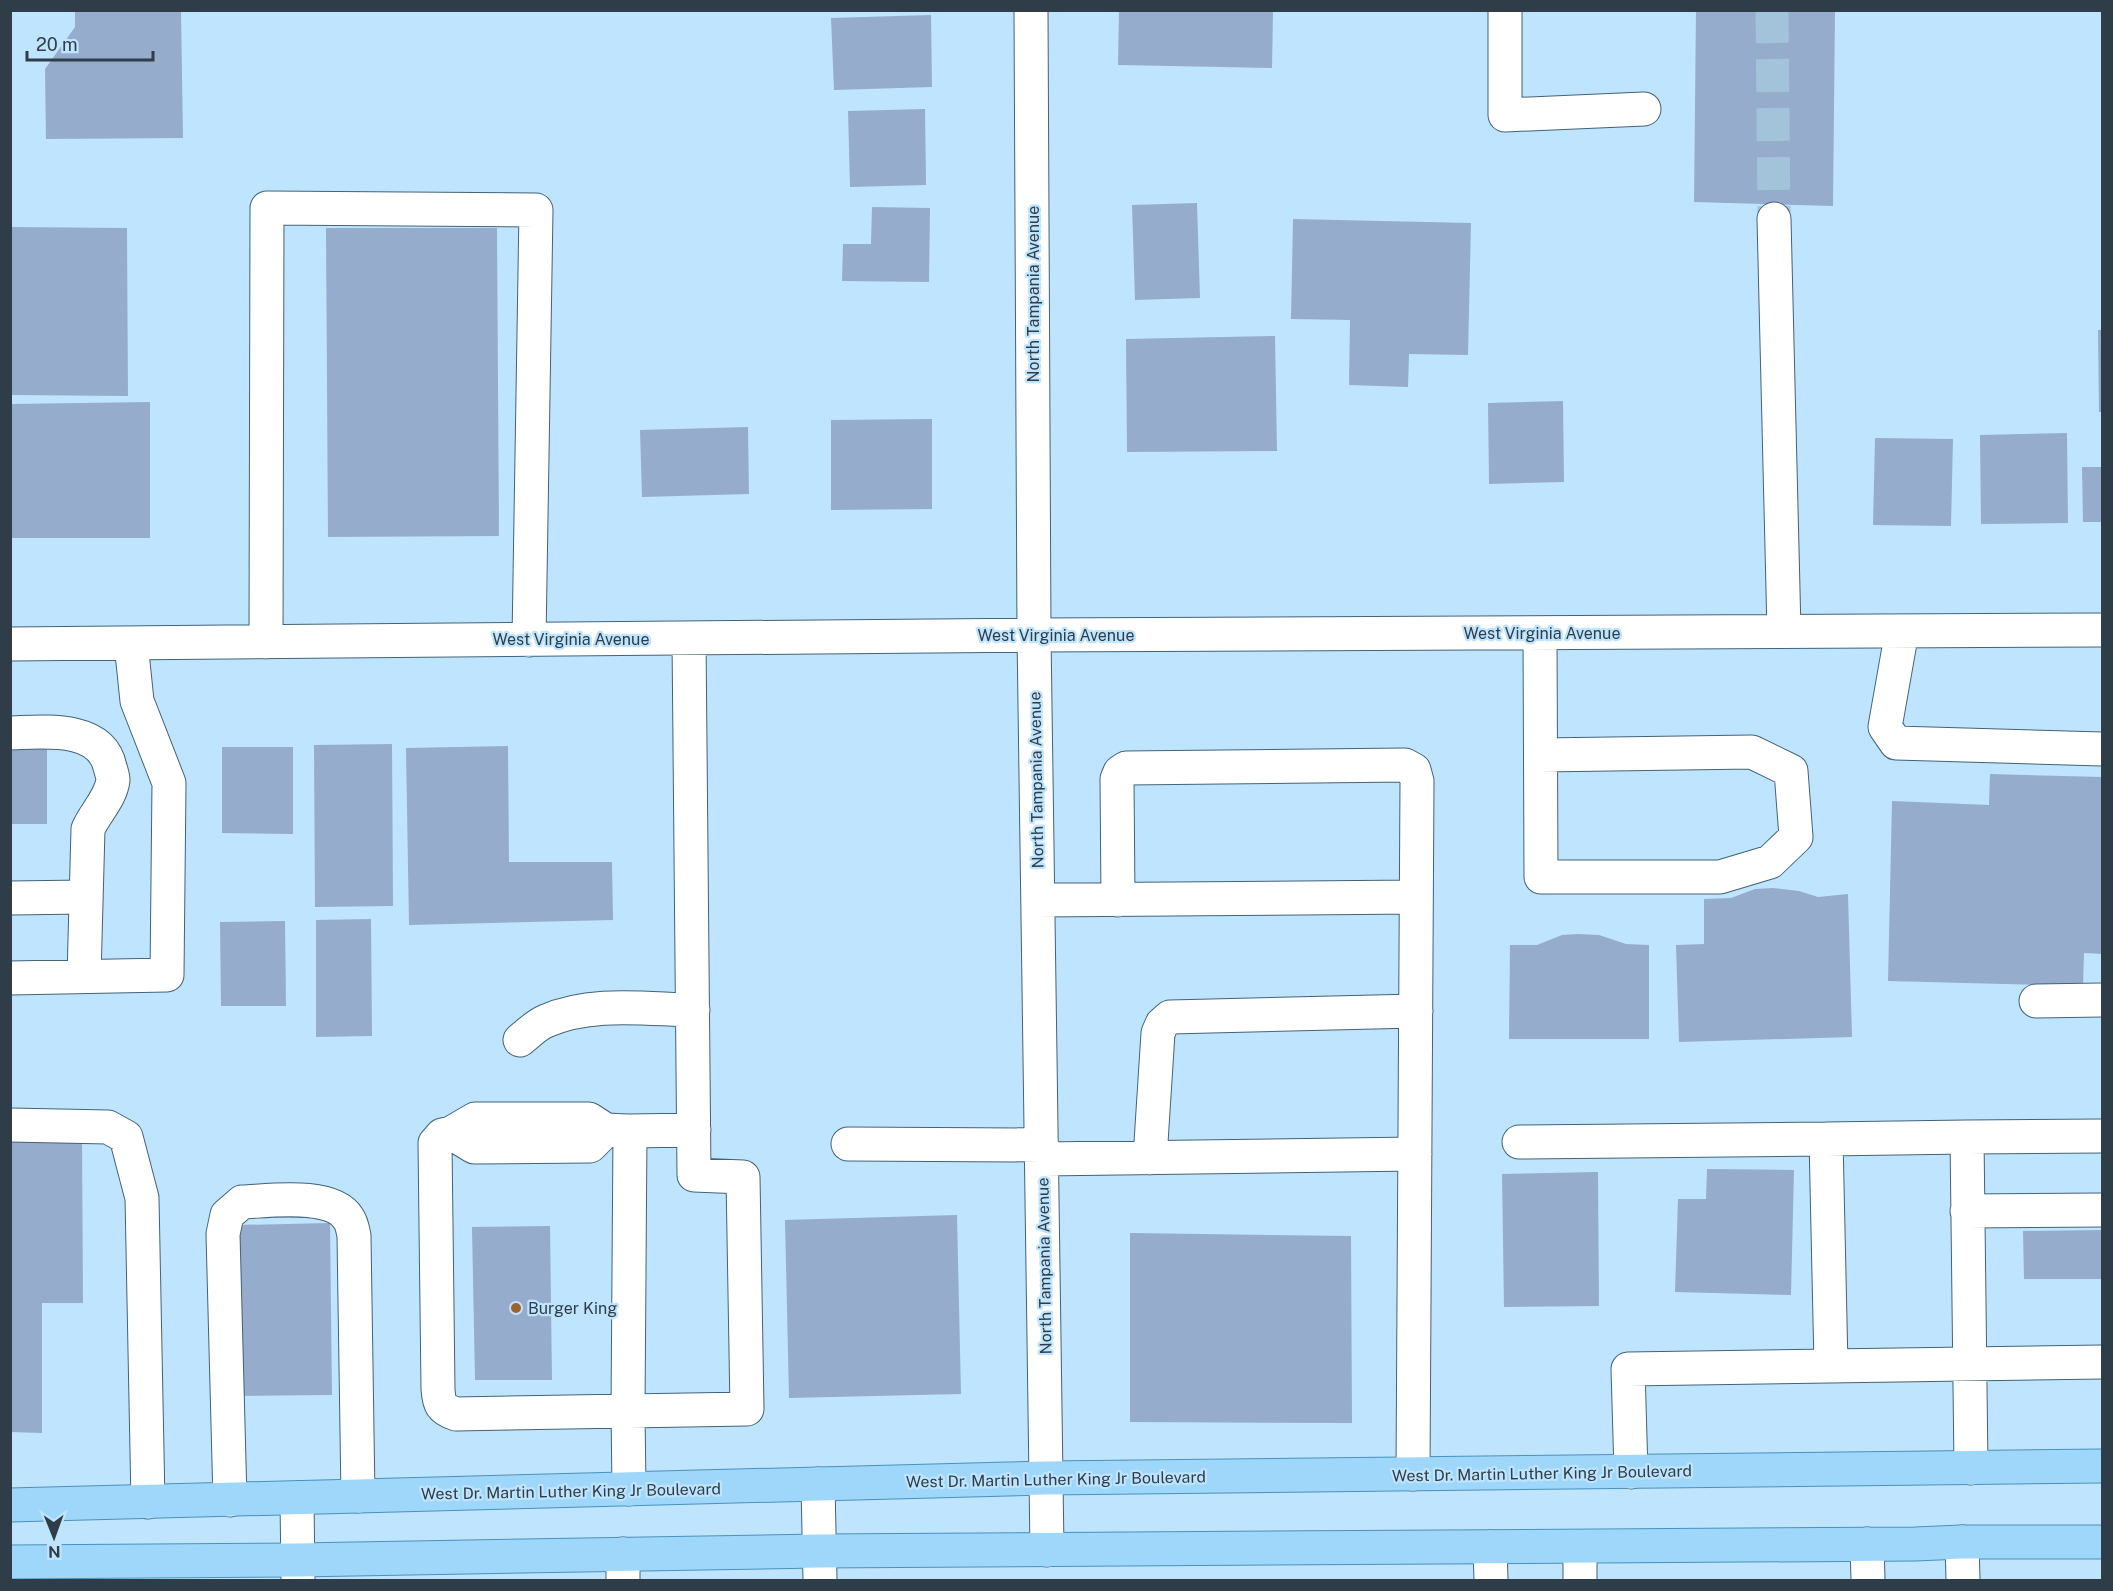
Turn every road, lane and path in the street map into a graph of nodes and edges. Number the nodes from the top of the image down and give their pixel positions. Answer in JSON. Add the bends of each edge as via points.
{"nodes":[{"id":1,"x":1031,"y":10,"type":"edge"},
{"id":2,"x":1505,"y":10,"type":"edge"},
{"id":3,"x":1644,"y":110,"type":"dead end"},
{"id":4,"x":1774,"y":219,"type":"tunnel mouth"},
{"id":5,"x":2103,"y":630,"type":"edge"},
{"id":6,"x":1784,"y":631,"type":"junction"},
{"id":7,"x":1902,"y":631,"type":"junction"},
{"id":8,"x":1540,"y":633,"type":"junction"},
{"id":9,"x":1034,"y":635,"type":"junction"},
{"id":10,"x":689,"y":638,"type":"junction"},
{"id":11,"x":529,"y":640,"type":"junction"},
{"id":12,"x":266,"y":642,"type":"junction"},
{"id":13,"x":131,"y":643,"type":"junction"},
{"id":14,"x":10,"y":644,"type":"edge"},
{"id":15,"x":10,"y":733,"type":"edge"},
{"id":16,"x":2103,"y":749,"type":"edge"},
{"id":17,"x":1540,"y":755,"type":"junction"},
{"id":18,"x":85,"y":897,"type":"junction"},
{"id":19,"x":1416,"y":897,"type":"junction"},
{"id":20,"x":10,"y":898,"type":"edge"},
{"id":21,"x":1038,"y":900,"type":"junction"},
{"id":22,"x":1118,"y":900,"type":"junction"},
{"id":23,"x":84,"y":976,"type":"junction"},
{"id":24,"x":10,"y":978,"type":"edge"},
{"id":25,"x":2036,"y":1000,"type":"dead end"},
{"id":26,"x":2103,"y":1000,"type":"edge"},
{"id":27,"x":693,"y":1010,"type":"junction"},
{"id":28,"x":1416,"y":1011,"type":"junction"},
{"id":29,"x":520,"y":1040,"type":"dead end"},
{"id":30,"x":10,"y":1125,"type":"edge"},
{"id":31,"x":694,"y":1130,"type":"junction"},
{"id":32,"x":618,"y":1131,"type":"junction"},
{"id":33,"x":2103,"y":1136,"type":"edge"},
{"id":34,"x":1966,"y":1137,"type":"junction"},
{"id":35,"x":1826,"y":1139,"type":"junction"},
{"id":36,"x":1519,"y":1143,"type":"dead end"},
{"id":37,"x":848,"y":1144,"type":"dead end"},
{"id":38,"x":1042,"y":1152,"type":"junction"},
{"id":39,"x":1415,"y":1154,"type":"junction"},
{"id":40,"x":1150,"y":1158,"type":"junction"},
{"id":41,"x":2103,"y":1210,"type":"edge"},
{"id":42,"x":1967,"y":1211,"type":"junction"},
{"id":43,"x":2103,"y":1362,"type":"edge"},
{"id":44,"x":1969,"y":1364,"type":"junction"},
{"id":45,"x":1831,"y":1366,"type":"junction"},
{"id":46,"x":628,"y":1411,"type":"junction"},
{"id":47,"x":2103,"y":1466,"type":"edge"},
{"id":48,"x":1971,"y":1468,"type":"junction"},
{"id":49,"x":1631,"y":1472,"type":"junction"},
{"id":50,"x":1413,"y":1474,"type":"junction"},
{"id":51,"x":1047,"y":1478,"type":"junction"},
{"id":52,"x":818,"y":1484,"type":"junction"},
{"id":53,"x":629,"y":1489,"type":"junction"},
{"id":54,"x":358,"y":1496,"type":"junction"},
{"id":55,"x":297,"y":1498,"type":"junction"},
{"id":56,"x":230,"y":1500,"type":"junction"},
{"id":57,"x":148,"y":1502,"type":"junction"},
{"id":58,"x":10,"y":1505,"type":"edge"},
{"id":59,"x":1962,"y":1542,"type":"junction"},
{"id":60,"x":2103,"y":1542,"type":"edge"},
{"id":61,"x":1868,"y":1544,"type":"junction"},
{"id":62,"x":1580,"y":1547,"type":"junction"},
{"id":63,"x":1490,"y":1548,"type":"junction"},
{"id":64,"x":1047,"y":1550,"type":"junction"},
{"id":65,"x":10,"y":1562,"type":"edge"},
{"id":66,"x":820,"y":1566,"type":"edge"},
{"id":67,"x":623,"y":1567,"type":"edge"},
{"id":68,"x":298,"y":1570,"type":"edge"},
{"id":69,"x":69,"y":1571,"type":"edge"},
{"id":70,"x":1491,"y":1581,"type":"edge"},
{"id":71,"x":1580,"y":1581,"type":"edge"},
{"id":72,"x":1868,"y":1581,"type":"edge"},
{"id":73,"x":1963,"y":1581,"type":"edge"}],
"edges":[{"from":1,"to":9,"type":"street","name":"North Tampania Avenue"},
{"from":2,"to":3,"type":"street","via":[[1504,115]]},
{"from":4,"to":6,"type":"street"},
{"from":5,"to":7,"type":"street","name":"West Virginia Avenue"},
{"from":6,"to":7,"type":"street","name":"West Virginia Avenue"},
{"from":6,"to":8,"type":"street","name":"West Virginia Avenue"},
{"from":7,"to":16,"type":"street","via":[[1885,727],[1896,743]]},
{"from":8,"to":9,"type":"street","name":"West Virginia Avenue"},
{"from":8,"to":17,"type":"street"},
{"from":9,"to":10,"type":"street","name":"West Virginia Avenue"},
{"from":9,"to":21,"type":"street","name":"North Tampania Avenue"},
{"from":10,"to":11,"type":"street","name":"West Virginia Avenue"},
{"from":10,"to":27,"type":"street"},
{"from":11,"to":12,"type":"street","name":"West Virginia Avenue"},
{"from":11,"to":12,"type":"street","via":[[536,210],[267,208]]},
{"from":12,"to":13,"type":"street","name":"West Virginia Avenue"},
{"from":13,"to":14,"type":"street","name":"West Virginia Avenue"},
{"from":13,"to":23,"type":"street","via":[[137,701],[169,783],[167,975]]},
{"from":15,"to":18,"type":"street","via":[[78,735],[100,747],[109,760],[113,780],[88,830]]},
{"from":17,"to":17,"type":"street","via":[[1541,877],[1720,877],[1770,862],[1796,837],[1791,771],[1752,752]]},
{"from":18,"to":20,"type":"street"},
{"from":18,"to":23,"type":"street"},
{"from":19,"to":22,"type":"street"},
{"from":19,"to":22,"type":"street","via":[[1417,781],[1414,770],[1405,765],[1126,768],[1117,779]]},
{"from":19,"to":28,"type":"street"},
{"from":21,"to":22,"type":"street"},
{"from":21,"to":38,"type":"street","name":"North Tampania Avenue"},
{"from":23,"to":24,"type":"street"},
{"from":25,"to":26,"type":"street"},
{"from":27,"to":29,"type":"street","via":[[570,1012],[543,1022]]},
{"from":27,"to":31,"type":"street"},
{"from":28,"to":39,"type":"street"},
{"from":28,"to":40,"type":"street","via":[[1170,1017],[1158,1033]]},
{"from":30,"to":57,"type":"street","via":[[108,1126],[126,1137],[142,1198]]},
{"from":31,"to":32,"type":"street"},
{"from":31,"to":46,"type":"street","via":[[694,1175],[743,1177],[747,1409]]},
{"from":32,"to":46,"type":"street"},
{"from":32,"to":46,"type":"street","via":[[590,1146],[474,1148],[451,1133],[442,1135],[435,1143],[438,1389],[444,1410],[456,1414]]},
{"from":33,"to":34,"type":"street"},
{"from":34,"to":35,"type":"street"},
{"from":34,"to":42,"type":"street"},
{"from":35,"to":36,"type":"street"},
{"from":35,"to":45,"type":"street"},
{"from":37,"to":38,"type":"street"},
{"from":38,"to":40,"type":"street"},
{"from":38,"to":51,"type":"street","name":"North Tampania Avenue"},
{"from":39,"to":40,"type":"street"},
{"from":39,"to":50,"type":"street"},
{"from":41,"to":42,"type":"street"},
{"from":42,"to":44,"type":"street"},
{"from":43,"to":44,"type":"street"},
{"from":44,"to":45,"type":"street"},
{"from":44,"to":48,"type":"street"},
{"from":45,"to":49,"type":"street","via":[[1628,1369]]},
{"from":46,"to":53,"type":"street"},
{"from":47,"to":48,"type":"main road","name":"West Dr. Martin Luther King Jr Boulevard"},
{"from":48,"to":49,"type":"main road","name":"West Dr. Martin Luther King Jr Boulevard"},
{"from":49,"to":50,"type":"main road","name":"West Dr. Martin Luther King Jr Boulevard"},
{"from":50,"to":51,"type":"main road","name":"West Dr. Martin Luther King Jr Boulevard"},
{"from":51,"to":52,"type":"main road","name":"West Dr. Martin Luther King Jr Boulevard"},
{"from":51,"to":64,"type":"street","name":"North Tampania Avenue"},
{"from":52,"to":53,"type":"main road","name":"West Dr. Martin Luther King Jr Boulevard"},
{"from":52,"to":66,"type":"street"},
{"from":53,"to":54,"type":"main road","name":"West Dr. Martin Luther King Jr Boulevard"},
{"from":54,"to":55,"type":"main road","name":"West Dr. Martin Luther King Jr Boulevard"},
{"from":54,"to":56,"type":"street","via":[[354,1236],[348,1218],[334,1206],[313,1201],[242,1202],[227,1215],[223,1234]]},
{"from":55,"to":56,"type":"main road","name":"West Dr. Martin Luther King Jr Boulevard"},
{"from":55,"to":68,"type":"street"},
{"from":56,"to":57,"type":"main road","name":"West Dr. Martin Luther King Jr Boulevard"},
{"from":57,"to":58,"type":"main road","name":"West Dr. Martin Luther King Jr Boulevard"},
{"from":59,"to":60,"type":"main road"},
{"from":59,"to":61,"type":"main road"},
{"from":59,"to":73,"type":"street"},
{"from":61,"to":62,"type":"main road"},
{"from":61,"to":72,"type":"street"},
{"from":62,"to":63,"type":"main road"},
{"from":62,"to":71,"type":"street"},
{"from":63,"to":64,"type":"main road"},
{"from":63,"to":70,"type":"street"},
{"from":64,"to":66,"type":"main road"},
{"from":65,"to":69,"type":"main road"},
{"from":66,"to":67,"type":"main road"},
{"from":67,"to":68,"type":"main road"},
{"from":68,"to":69,"type":"main road"}]}
